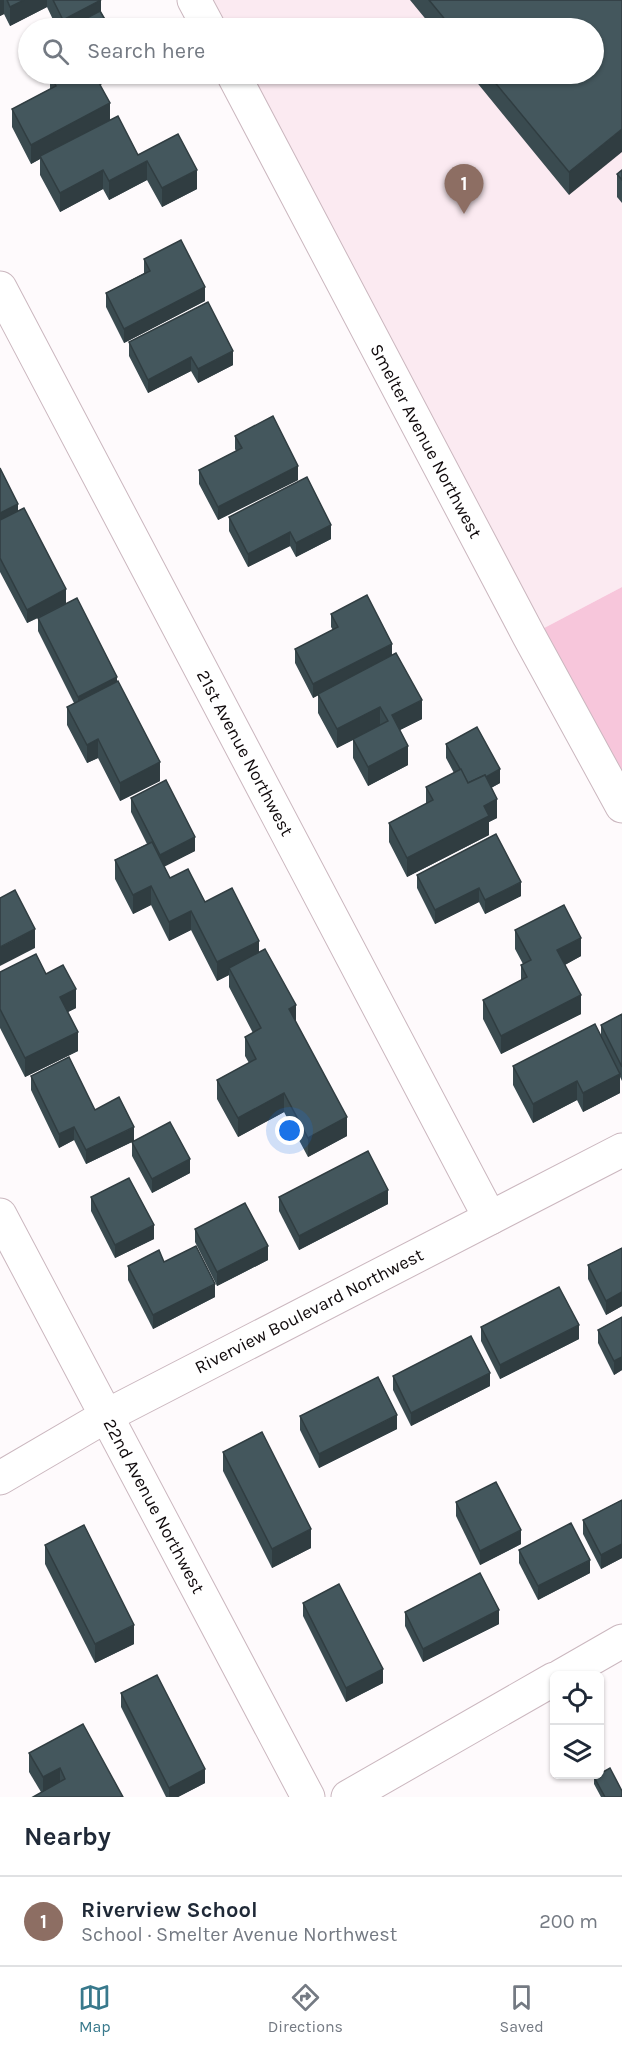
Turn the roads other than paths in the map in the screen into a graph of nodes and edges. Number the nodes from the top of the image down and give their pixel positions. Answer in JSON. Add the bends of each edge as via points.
{"nodes":[{"id":1,"x":194,"y":0,"type":"edge"},
{"id":2,"x":204,"y":18,"type":"edge"},
{"id":3,"x":238,"y":84,"type":"edge"},
{"id":4,"x":0,"y":288,"type":"edge"},
{"id":5,"x":622,"y":806,"type":"edge"},
{"id":6,"x":622,"y":1150,"type":"edge"},
{"id":7,"x":0,"y":1215,"type":"edge"},
{"id":8,"x":490,"y":1218,"type":"junction"},
{"id":9,"x":106,"y":1416,"type":"junction"},
{"id":10,"x":0,"y":1478,"type":"edge"},
{"id":11,"x":622,"y":1641,"type":"edge"},
{"id":12,"x":570,"y":1671,"type":"edge"},
{"id":13,"x":550,"y":1682,"type":"edge"},
{"id":14,"x":308,"y":1797,"type":"edge"},
{"id":15,"x":348,"y":1797,"type":"edge"}],
"edges":[{"from":1,"to":2,"type":"street"},
{"from":3,"to":5,"type":"street","name":"Smelter Avenue Northwest"},
{"from":4,"to":8,"type":"street","name":"21st Avenue Northwest"},
{"from":6,"to":8,"type":"street","name":"Riverview Boulevard Northwest"},
{"from":7,"to":9,"type":"street","name":"22nd Avenue Northwest"},
{"from":8,"to":9,"type":"street","name":"Riverview Boulevard Northwest"},
{"from":9,"to":10,"type":"street","name":"Riverview Boulevard Northwest"},
{"from":9,"to":14,"type":"street","name":"22nd Avenue Northwest"},
{"from":11,"to":12,"type":"street"},
{"from":13,"to":15,"type":"street"}]}
